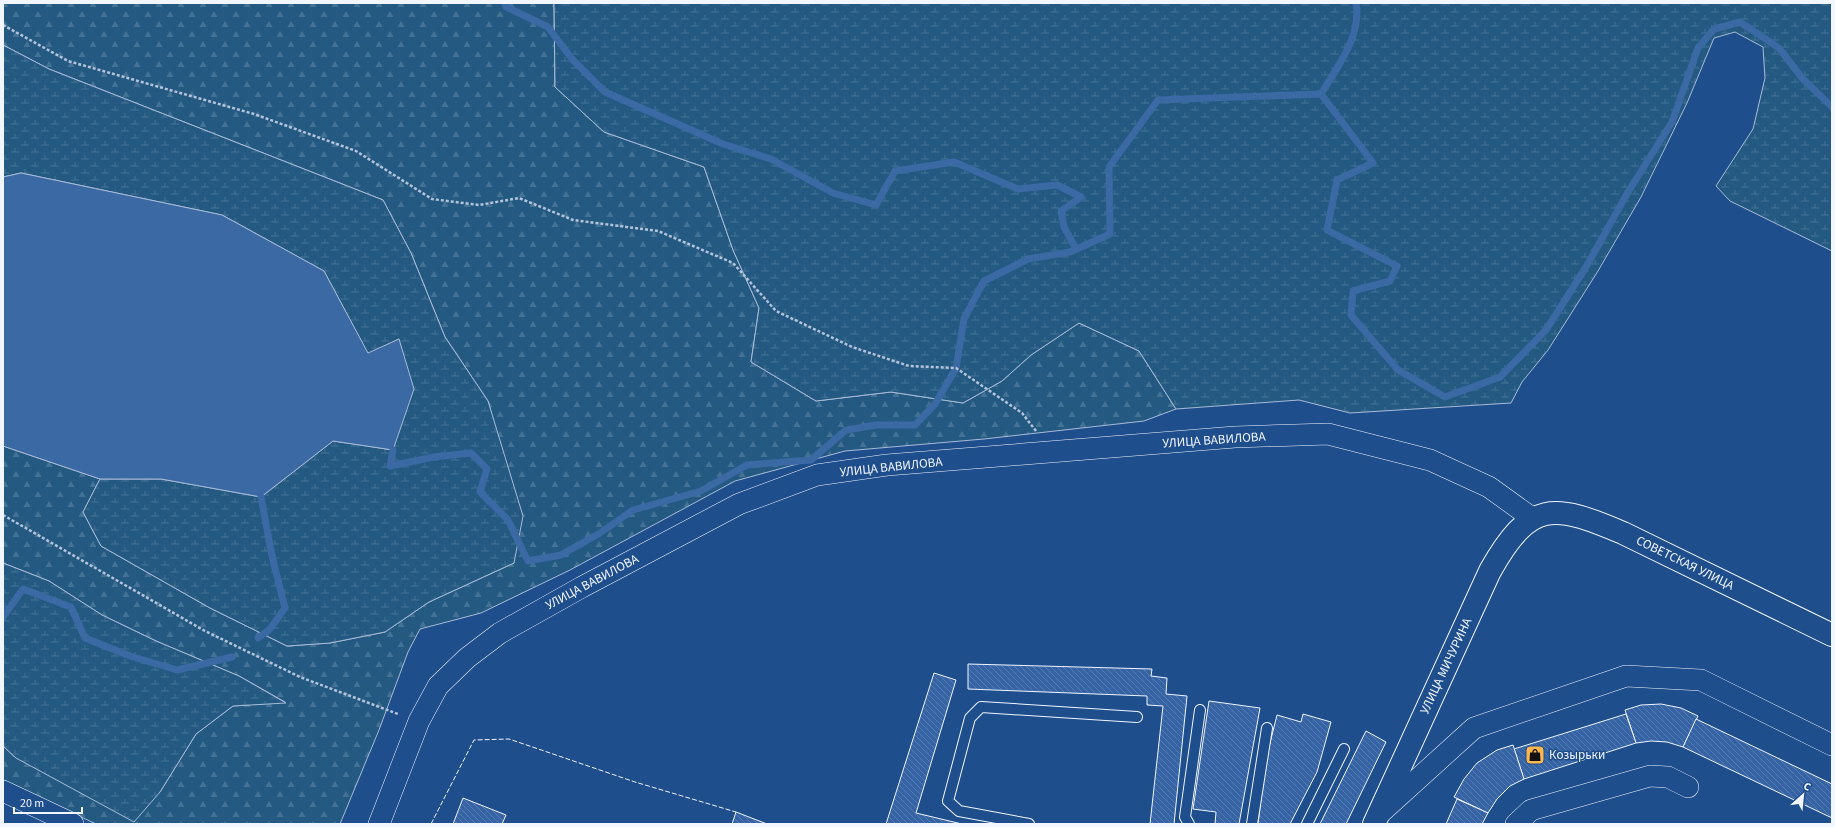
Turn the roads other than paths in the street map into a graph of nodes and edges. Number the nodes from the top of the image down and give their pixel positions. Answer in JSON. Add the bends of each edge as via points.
{"nodes":[{"id":1,"x":1532,"y":518,"type":"junction"},
{"id":2,"x":1832,"y":635,"type":"edge"},
{"id":3,"x":1200,"y":710,"type":"dead end"},
{"id":4,"x":1137,"y":717,"type":"dead end"},
{"id":5,"x":1267,"y":728,"type":"dead end"},
{"id":6,"x":1832,"y":745,"type":"edge"},
{"id":7,"x":1344,"y":749,"type":"dead end"},
{"id":8,"x":1688,"y":786,"type":"dead end"},
{"id":9,"x":3,"y":791,"type":"edge"},
{"id":10,"x":1376,"y":819,"type":"edge"},
{"id":11,"x":73,"y":824,"type":"edge"},
{"id":12,"x":379,"y":824,"type":"edge"},
{"id":13,"x":1029,"y":824,"type":"edge"},
{"id":14,"x":1189,"y":824,"type":"edge"},
{"id":15,"x":1252,"y":824,"type":"edge"},
{"id":16,"x":1307,"y":824,"type":"edge"},
{"id":17,"x":1516,"y":824,"type":"edge"}],
"edges":[{"from":1,"to":2,"type":"street","name":"СОВЕТСКАЯ УЛИЦА","via":[[1547,513],[1567,513],[1593,520]]},
{"from":1,"to":10,"type":"street","name":"УЛИЦА МИЧУРИНА","via":[[1504,545],[1490,571]]},
{"from":1,"to":12,"type":"street","name":"УЛИЦА ВАВИЛОВА","via":[[1489,487],[1430,460],[1328,434],[1235,437],[887,465],[817,475],[739,504],[500,633],[467,658],[438,686],[419,722]]},
{"from":3,"to":14,"type":"lane","via":[[1185,816]]},
{"from":4,"to":13,"type":"lane","via":[[981,707],[970,718],[948,801],[959,811]]},
{"from":5,"to":15,"type":"lane"},
{"from":6,"to":10,"type":"street","via":[[1701,680],[1626,676],[1474,728]]},
{"from":7,"to":16,"type":"lane"},
{"from":8,"to":17,"type":"street","via":[[1668,777],[1650,776],[1531,810]]},
{"from":9,"to":11,"type":"street"}]}
